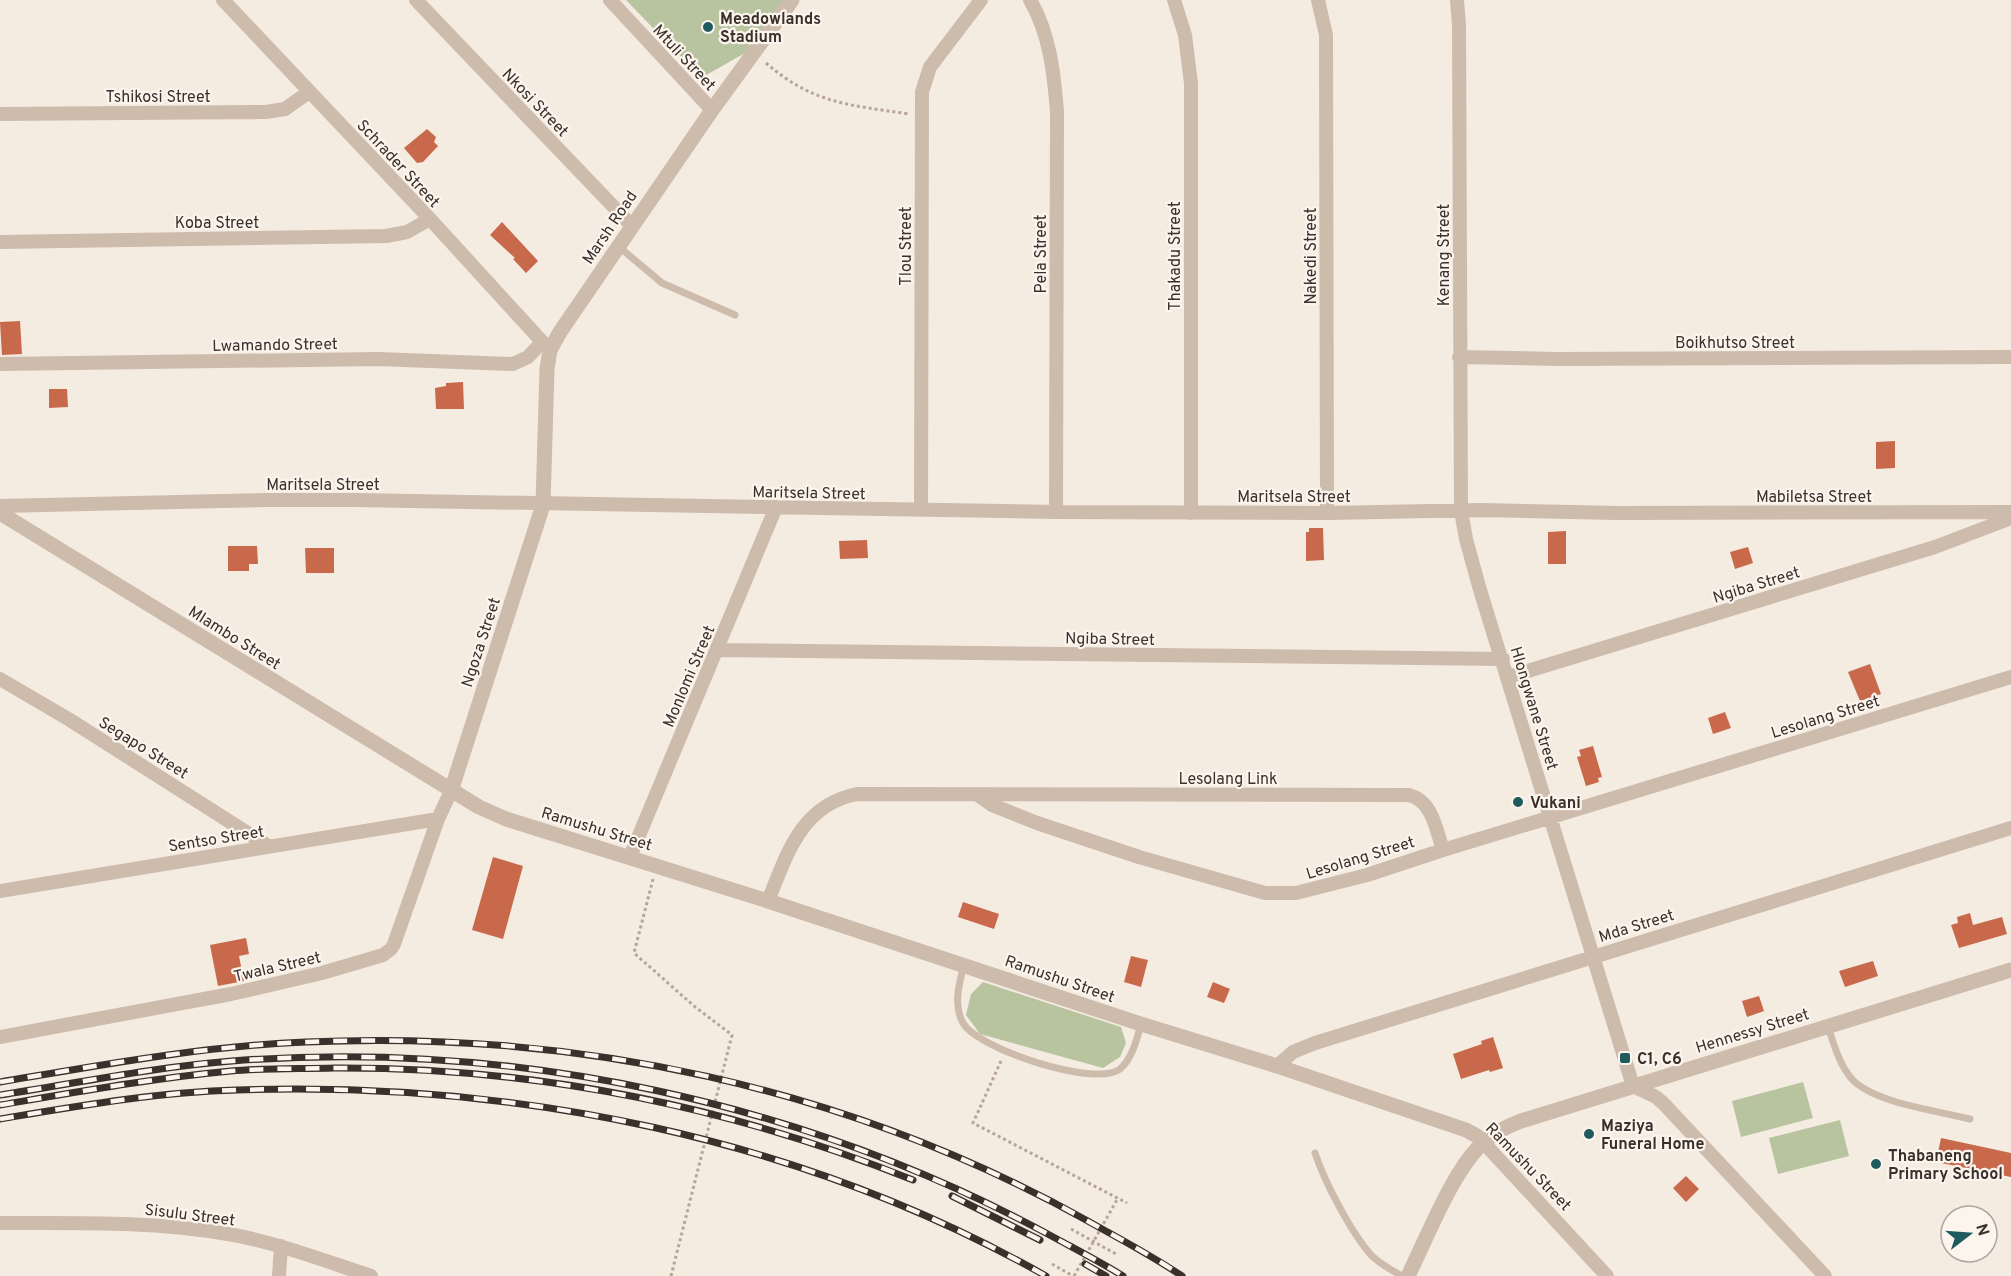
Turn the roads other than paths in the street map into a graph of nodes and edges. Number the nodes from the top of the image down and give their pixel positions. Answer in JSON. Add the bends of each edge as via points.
{"nodes":[{"id":1,"x":223,"y":0,"type":"edge"},
{"id":2,"x":416,"y":0,"type":"edge"},
{"id":3,"x":610,"y":0,"type":"edge"},
{"id":4,"x":792,"y":0,"type":"edge"},
{"id":5,"x":981,"y":0,"type":"edge"},
{"id":6,"x":1030,"y":0,"type":"edge"},
{"id":7,"x":1174,"y":0,"type":"edge"},
{"id":8,"x":1318,"y":0,"type":"edge"},
{"id":9,"x":1457,"y":0,"type":"edge"},
{"id":10,"x":309,"y":92,"type":"junction"},
{"id":11,"x":712,"y":110,"type":"junction"},
{"id":12,"x":0,"y":114,"type":"edge"},
{"id":13,"x":430,"y":219,"type":"junction"},
{"id":14,"x":632,"y":226,"type":"junction"},
{"id":15,"x":0,"y":242,"type":"edge"},
{"id":16,"x":618,"y":246,"type":"junction"},
{"id":17,"x":735,"y":315,"type":"dead end"},
{"id":18,"x":546,"y":346,"type":"junction"},
{"id":19,"x":1460,"y":357,"type":"junction"},
{"id":20,"x":2011,"y":357,"type":"edge"},
{"id":21,"x":0,"y":364,"type":"edge"},
{"id":22,"x":543,"y":505,"type":"junction"},
{"id":23,"x":0,"y":506,"type":"edge"},
{"id":24,"x":776,"y":507,"type":"junction"},
{"id":25,"x":921,"y":510,"type":"junction"},
{"id":26,"x":1461,"y":511,"type":"junction"},
{"id":27,"x":1056,"y":512,"type":"junction"},
{"id":28,"x":2011,"y":512,"type":"edge"},
{"id":29,"x":0,"y":513,"type":"edge"},
{"id":30,"x":1191,"y":513,"type":"junction"},
{"id":31,"x":1327,"y":513,"type":"junction"},
{"id":32,"x":1617,"y":513,"type":"joint"},
{"id":33,"x":2011,"y":518,"type":"edge"},
{"id":34,"x":717,"y":650,"type":"junction"},
{"id":35,"x":1503,"y":659,"type":"junction"},
{"id":36,"x":2011,"y":676,"type":"edge"},
{"id":37,"x":1508,"y":677,"type":"junction"},
{"id":38,"x":0,"y":679,"type":"edge"},
{"id":39,"x":451,"y":791,"type":"junction"},
{"id":40,"x":978,"y":795,"type":"junction"},
{"id":41,"x":1551,"y":817,"type":"junction"},
{"id":42,"x":438,"y":819,"type":"junction"},
{"id":43,"x":2011,"y":828,"type":"edge"},
{"id":44,"x":268,"y":846,"type":"junction"},
{"id":45,"x":1443,"y":850,"type":"junction"},
{"id":46,"x":630,"y":857,"type":"junction"},
{"id":47,"x":0,"y":891,"type":"edge"},
{"id":48,"x":768,"y":901,"type":"junction"},
{"id":49,"x":1593,"y":956,"type":"junction"},
{"id":50,"x":964,"y":965,"type":"junction"},
{"id":51,"x":2011,"y":970,"type":"edge"},
{"id":52,"x":1141,"y":1024,"type":"junction"},
{"id":53,"x":1827,"y":1026,"type":"junction"},
{"id":54,"x":0,"y":1037,"type":"edge"},
{"id":55,"x":1277,"y":1066,"type":"junction"},
{"id":56,"x":1633,"y":1086,"type":"junction"},
{"id":57,"x":1970,"y":1119,"type":"dead end"},
{"id":58,"x":1483,"y":1142,"type":"junction"},
{"id":59,"x":1315,"y":1154,"type":"dead end"},
{"id":60,"x":0,"y":1223,"type":"edge"},
{"id":61,"x":281,"y":1246,"type":"junction"},
{"id":62,"x":279,"y":1276,"type":"edge"},
{"id":63,"x":371,"y":1276,"type":"edge"},
{"id":64,"x":1402,"y":1276,"type":"edge"},
{"id":65,"x":1408,"y":1276,"type":"edge"},
{"id":66,"x":1607,"y":1276,"type":"edge"},
{"id":67,"x":1824,"y":1276,"type":"edge"}],
"edges":[{"from":1,"to":10,"type":"street","name":"Schrader Street"},
{"from":2,"to":14,"type":"street","name":"Nkosi Street"},
{"from":3,"to":11,"type":"street","name":"Mtuli Street"},
{"from":4,"to":11,"type":"street","name":"Marsh Road"},
{"from":5,"to":25,"type":"street","name":"Tlou Street","via":[[930,67],[922,92]]},
{"from":6,"to":27,"type":"street","name":"Pela Street","via":[[1048,47],[1057,112]]},
{"from":7,"to":30,"type":"street","name":"Thakadu Street","via":[[1185,35],[1191,83]]},
{"from":8,"to":31,"type":"street","name":"Nakedi Street","via":[[1326,34]]},
{"from":9,"to":19,"type":"street","name":"Kenang Street"},
{"from":10,"to":12,"type":"street","name":"Tshikosi Street","via":[[285,109],[266,112]]},
{"from":10,"to":13,"type":"street","name":"Schrader Street"},
{"from":11,"to":14,"type":"street","name":"Marsh Road"},
{"from":13,"to":15,"type":"street","name":"Koba Street","via":[[407,232],[386,236]]},
{"from":13,"to":18,"type":"street","name":"Schrader Street"},
{"from":14,"to":16,"type":"street","name":"Marsh Road"},
{"from":16,"to":17,"type":"lane","via":[[662,283]]},
{"from":16,"to":18,"type":"street","name":"Marsh Road","via":[[560,332]]},
{"from":18,"to":21,"type":"street","name":"Lwamando Street","via":[[513,364],[378,359]]},
{"from":18,"to":22,"type":"street","name":"Marsh Road"},
{"from":19,"to":20,"type":"street","name":"Boikhutso Street"},
{"from":19,"to":26,"type":"street","name":"Kenang Street"},
{"from":22,"to":23,"type":"street","name":"Maritsela Street","via":[[265,500]]},
{"from":22,"to":24,"type":"street","name":"Maritsela Street"},
{"from":22,"to":39,"type":"street","name":"Ngoza Street"},
{"from":24,"to":25,"type":"street","name":"Maritsela Street"},
{"from":24,"to":34,"type":"street","name":"Monlomi Street"},
{"from":25,"to":27,"type":"street","name":"Maritsela Street"},
{"from":26,"to":31,"type":"street","name":"Maritsela Street"},
{"from":26,"to":32,"type":"street","name":"Maritsela Street"},
{"from":26,"to":35,"type":"street","name":"Hlongwane Street"},
{"from":27,"to":30,"type":"street","name":"Maritsela Street"},
{"from":28,"to":32,"type":"street","name":"Mabiletsa Street"},
{"from":29,"to":39,"type":"street","name":"Mlambo Street"},
{"from":30,"to":31,"type":"street","name":"Maritsela Street"},
{"from":33,"to":37,"type":"street","name":"Ngiba Street","via":[[1935,547]]},
{"from":34,"to":35,"type":"street","name":"Ngiba Street"},
{"from":34,"to":46,"type":"street","name":"Monlomi Street"},
{"from":35,"to":37,"type":"street","name":"Hlongwane Street"},
{"from":36,"to":41,"type":"street","name":"Lesolang Street"},
{"from":37,"to":41,"type":"street","name":"Hlongwane Street"},
{"from":38,"to":44,"type":"street","name":"Segapo Street"},
{"from":39,"to":42,"type":"street","name":"Twala Street"},
{"from":39,"to":46,"type":"street","name":"Ramushu Street","via":[[506,819]]},
{"from":40,"to":45,"type":"street","name":"Lesolang Street","via":[[992,805],[1037,823],[1265,893],[1296,893]]},
{"from":40,"to":45,"type":"street","name":"Lesolang Link","via":[[1409,795],[1426,805]]},
{"from":40,"to":48,"type":"street","name":"Lesolang Street","via":[[873,793],[834,800],[803,826]]},
{"from":41,"to":45,"type":"street","name":"Lesolang Street"},
{"from":41,"to":49,"type":"street","name":"Hlongwane Street"},
{"from":42,"to":44,"type":"street","name":"Sentso Street"},
{"from":42,"to":54,"type":"street","name":"Twala Street","via":[[394,944],[378,958],[231,994]]},
{"from":43,"to":49,"type":"street","name":"Mda Street"},
{"from":44,"to":47,"type":"street","name":"Sentso Street"},
{"from":46,"to":48,"type":"street","name":"Ramushu Street"},
{"from":48,"to":50,"type":"street","name":"Ramushu Street"},
{"from":49,"to":55,"type":"street","name":"Mda Street","via":[[1315,1043],[1293,1052]]},
{"from":49,"to":56,"type":"street","name":"Hlongwane Street"},
{"from":50,"to":52,"type":"street","name":"Ramushu Street"},
{"from":50,"to":52,"type":"lane","via":[[958,993],[958,1010],[964,1024],[972,1035],[1005,1052],[1080,1074],[1110,1074],[1126,1062]]},
{"from":51,"to":53,"type":"street","name":"Hennessy Street"},
{"from":52,"to":55,"type":"street","name":"Ramushu Street"},
{"from":53,"to":56,"type":"street","name":"Hennessy Street"},
{"from":53,"to":57,"type":"lane","via":[[1851,1079],[1867,1091]]},
{"from":55,"to":58,"type":"street","name":"Ramushu Street","via":[[1466,1130]]},
{"from":56,"to":58,"type":"street","name":"Hennessy Street","via":[[1521,1121]]},
{"from":56,"to":67,"type":"street","via":[[1664,1104]]},
{"from":58,"to":65,"type":"street","name":"Hennessy Street","via":[[1453,1184]]},
{"from":58,"to":66,"type":"street","name":"Ramushu Street"},
{"from":59,"to":64,"type":"lane","via":[[1326,1183],[1362,1243]]},
{"from":60,"to":61,"type":"street","name":"Sisulu Street","via":[[178,1227]]},
{"from":61,"to":62,"type":"street"},
{"from":61,"to":63,"type":"street","name":"Sisulu Street"}]}
